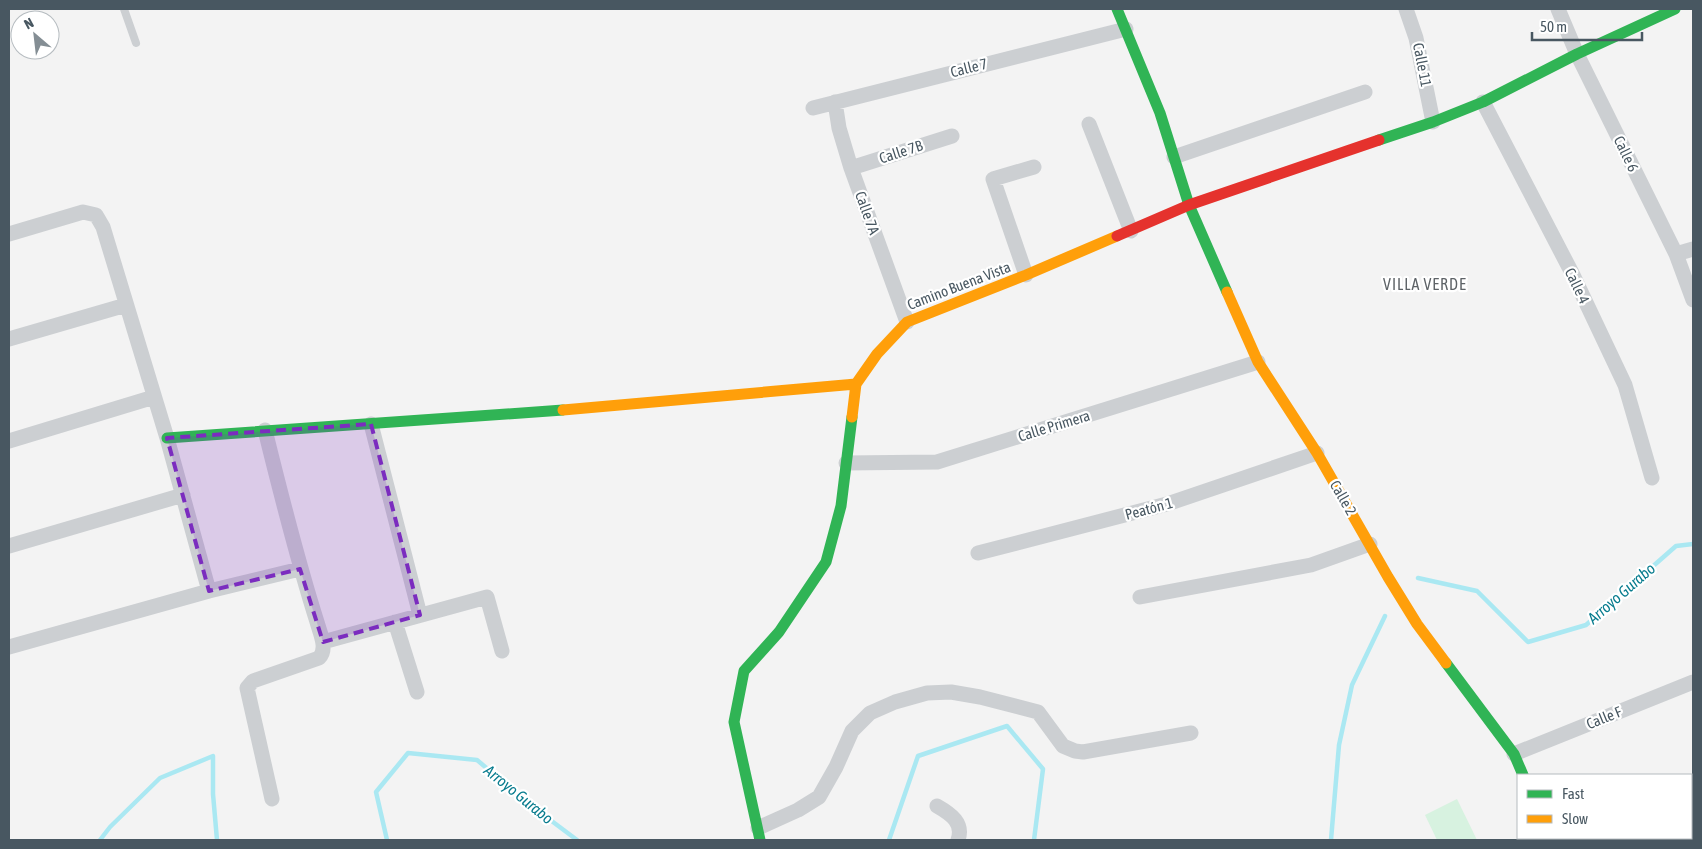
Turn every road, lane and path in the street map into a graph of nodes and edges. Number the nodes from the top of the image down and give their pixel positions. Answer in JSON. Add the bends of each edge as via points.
{"nodes":[{"id":1,"x":124,"y":9,"type":"edge"},
{"id":2,"x":1117,"y":9,"type":"edge"},
{"id":3,"x":1406,"y":9,"type":"edge"},
{"id":4,"x":1558,"y":9,"type":"edge"},
{"id":5,"x":1675,"y":9,"type":"edge"},
{"id":6,"x":1126,"y":29,"type":"junction"},
{"id":7,"x":136,"y":43,"type":"dead end"},
{"id":8,"x":1576,"y":54,"type":"junction"},
{"id":9,"x":1365,"y":92,"type":"dead end"},
{"id":10,"x":835,"y":102,"type":"junction"},
{"id":11,"x":1483,"y":102,"type":"junction"},
{"id":12,"x":813,"y":108,"type":"dead end"},
{"id":13,"x":1433,"y":122,"type":"junction"},
{"id":14,"x":1088,"y":124,"type":"dead end"},
{"id":15,"x":952,"y":136,"type":"dead end"},
{"id":16,"x":1174,"y":157,"type":"junction"},
{"id":17,"x":1034,"y":167,"type":"dead end"},
{"id":18,"x":851,"y":168,"type":"junction"},
{"id":19,"x":1189,"y":205,"type":"junction"},
{"id":20,"x":1131,"y":231,"type":"junction"},
{"id":21,"x":9,"y":234,"type":"edge"},
{"id":22,"x":1693,"y":249,"type":"edge"},
{"id":23,"x":1676,"y":254,"type":"junction"},
{"id":24,"x":1026,"y":275,"type":"junction"},
{"id":25,"x":1693,"y":300,"type":"edge"},
{"id":26,"x":126,"y":305,"type":"junction"},
{"id":27,"x":907,"y":322,"type":"junction"},
{"id":28,"x":9,"y":339,"type":"edge"},
{"id":29,"x":1258,"y":362,"type":"junction"},
{"id":30,"x":856,"y":384,"type":"junction"},
{"id":31,"x":154,"y":396,"type":"junction"},
{"id":32,"x":370,"y":424,"type":"junction"},
{"id":33,"x":265,"y":430,"type":"junction"},
{"id":34,"x":167,"y":438,"type":"junction"},
{"id":35,"x":9,"y":441,"type":"edge"},
{"id":36,"x":1317,"y":453,"type":"junction"},
{"id":37,"x":846,"y":463,"type":"junction"},
{"id":38,"x":1652,"y":478,"type":"dead end"},
{"id":39,"x":182,"y":495,"type":"junction"},
{"id":40,"x":1370,"y":544,"type":"junction"},
{"id":41,"x":9,"y":546,"type":"edge"},
{"id":42,"x":978,"y":553,"type":"dead end"},
{"id":43,"x":300,"y":569,"type":"junction"},
{"id":44,"x":209,"y":591,"type":"junction"},
{"id":45,"x":1140,"y":597,"type":"dead end"},
{"id":46,"x":420,"y":615,"type":"junction"},
{"id":47,"x":395,"y":622,"type":"junction"},
{"id":48,"x":323,"y":642,"type":"junction"},
{"id":49,"x":9,"y":647,"type":"edge"},
{"id":50,"x":502,"y":651,"type":"dead end"},
{"id":51,"x":1693,"y":682,"type":"edge"},
{"id":52,"x":417,"y":692,"type":"dead end"},
{"id":53,"x":1192,"y":733,"type":"dead end"},
{"id":54,"x":1514,"y":754,"type":"junction"},
{"id":55,"x":1523,"y":774,"type":"edge"},
{"id":56,"x":272,"y":799,"type":"dead end"},
{"id":57,"x":937,"y":806,"type":"dead end"},
{"id":58,"x":759,"y":834,"type":"edge"},
{"id":59,"x":958,"y":840,"type":"edge"}],
"edges":[{"from":1,"to":7,"type":"lane"},
{"from":2,"to":6,"type":"street"},
{"from":3,"to":13,"type":"street","name":"Calle 11","via":[[1416,38]]},
{"from":4,"to":8,"type":"street","name":"Calle 6"},
{"from":5,"to":8,"type":"street","name":"Camino Buena Vista"},
{"from":6,"to":10,"type":"street","name":"Calle 7"},
{"from":6,"to":16,"type":"street"},
{"from":8,"to":11,"type":"street","name":"Camino Buena Vista"},
{"from":8,"to":23,"type":"street","name":"Calle 6"},
{"from":9,"to":16,"type":"street"},
{"from":10,"to":12,"type":"street","name":"Calle 7"},
{"from":10,"to":18,"type":"street","name":"Calle 7A"},
{"from":11,"to":13,"type":"street","name":"Camino Buena Vista"},
{"from":11,"to":38,"type":"street","name":"Calle 4","via":[[1625,385]]},
{"from":13,"to":19,"type":"street","name":"Camino Buena Vista"},
{"from":14,"to":20,"type":"street"},
{"from":15,"to":18,"type":"street","name":"Calle 7B"},
{"from":16,"to":19,"type":"street"},
{"from":17,"to":24,"type":"street","via":[[993,179]]},
{"from":18,"to":27,"type":"street","name":"Calle 7A"},
{"from":19,"to":20,"type":"street","name":"Camino Buena Vista"},
{"from":19,"to":29,"type":"street","name":"Calle 2"},
{"from":20,"to":24,"type":"street","name":"Camino Buena Vista"},
{"from":21,"to":26,"type":"street","via":[[83,212],[96,215],[103,227]]},
{"from":22,"to":23,"type":"street"},
{"from":23,"to":25,"type":"street","name":"Calle 6"},
{"from":24,"to":27,"type":"street","name":"Camino Buena Vista"},
{"from":26,"to":28,"type":"street"},
{"from":26,"to":31,"type":"street"},
{"from":27,"to":30,"type":"street","name":"Camino Buena Vista","via":[[876,354]]},
{"from":29,"to":36,"type":"street","name":"Calle 2"},
{"from":29,"to":37,"type":"street","name":"Calle Primera","via":[[936,462]]},
{"from":30,"to":32,"type":"street"},
{"from":30,"to":37,"type":"street","name":"Camino Buena Vista"},
{"from":31,"to":34,"type":"street"},
{"from":31,"to":35,"type":"street"},
{"from":32,"to":33,"type":"street"},
{"from":32,"to":46,"type":"street"},
{"from":33,"to":34,"type":"street"},
{"from":33,"to":43,"type":"street"},
{"from":34,"to":39,"type":"street"},
{"from":36,"to":40,"type":"street","name":"Calle 2"},
{"from":36,"to":42,"type":"street","name":"Peatón 1","via":[[1167,504]]},
{"from":37,"to":58,"type":"street","name":"Camino Buena Vista","via":[[841,506],[826,562],[779,632],[744,671],[734,722]]},
{"from":39,"to":41,"type":"street"},
{"from":39,"to":44,"type":"street"},
{"from":40,"to":45,"type":"street","via":[[1311,565]]},
{"from":40,"to":54,"type":"street","name":"Calle 2","via":[[1417,624]]},
{"from":43,"to":44,"type":"street"},
{"from":43,"to":48,"type":"street"},
{"from":44,"to":49,"type":"street"},
{"from":46,"to":47,"type":"street"},
{"from":46,"to":50,"type":"street","via":[[487,596]]},
{"from":47,"to":48,"type":"street"},
{"from":47,"to":52,"type":"street"},
{"from":48,"to":56,"type":"street","via":[[319,658],[253,681],[247,688]]},
{"from":51,"to":54,"type":"street","name":"Calle F"},
{"from":53,"to":58,"type":"street","via":[[1075,751],[1062,746],[1038,712],[980,696],[927,693],[870,713],[852,731],[819,797]]},
{"from":54,"to":55,"type":"street","name":"Calle 2"},
{"from":57,"to":59,"type":"street","via":[[958,824],[961,832]]}]}
